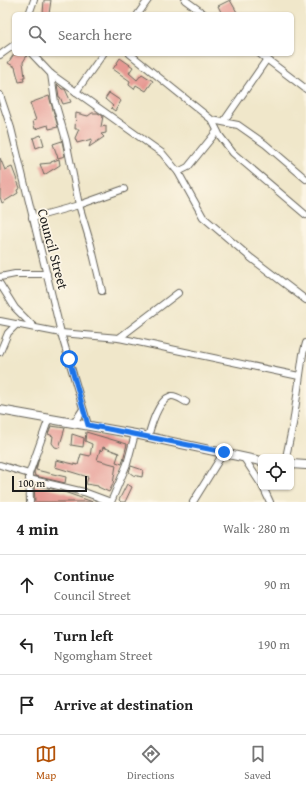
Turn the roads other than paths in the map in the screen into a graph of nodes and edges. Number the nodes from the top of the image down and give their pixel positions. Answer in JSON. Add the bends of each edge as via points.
{"nodes":[{"id":1,"x":34,"y":0,"type":"edge"},
{"id":2,"x":148,"y":0,"type":"edge"},
{"id":3,"x":185,"y":0,"type":"edge"},
{"id":4,"x":29,"y":12,"type":"edge"},
{"id":5,"x":139,"y":12,"type":"edge"},
{"id":6,"x":201,"y":12,"type":"edge"},
{"id":7,"x":12,"y":46,"type":"edge"},
{"id":8,"x":0,"y":55,"type":"edge"},
{"id":9,"x":34,"y":56,"type":"edge"},
{"id":10,"x":102,"y":56,"type":"edge"},
{"id":11,"x":132,"y":56,"type":"edge"},
{"id":12,"x":263,"y":56,"type":"edge"},
{"id":13,"x":267,"y":59,"type":"junction"},
{"id":14,"x":51,"y":74,"type":"junction"},
{"id":15,"x":306,"y":89,"type":"edge"},
{"id":16,"x":76,"y":92,"type":"junction"},
{"id":17,"x":0,"y":94,"type":"edge"},
{"id":18,"x":212,"y":120,"type":"junction"},
{"id":19,"x":224,"y":121,"type":"junction"},
{"id":20,"x":217,"y":131,"type":"junction"},
{"id":21,"x":178,"y":172,"type":"junction"},
{"id":22,"x":306,"y":178,"type":"edge"},
{"id":23,"x":124,"y":189,"type":"dead end"},
{"id":24,"x":79,"y":205,"type":"junction"},
{"id":25,"x":306,"y":215,"type":"edge"},
{"id":26,"x":32,"y":218,"type":"junction"},
{"id":27,"x":47,"y":274,"type":"junction"},
{"id":28,"x":0,"y":277,"type":"edge"},
{"id":29,"x":0,"y":284,"type":"edge"},
{"id":30,"x":102,"y":291,"type":"dead end"},
{"id":31,"x":178,"y":293,"type":"dead end"},
{"id":32,"x":306,"y":300,"type":"edge"},
{"id":33,"x":3,"y":322,"type":"edge"},
{"id":34,"x":17,"y":324,"type":"junction"},
{"id":35,"x":33,"y":326,"type":"junction"},
{"id":36,"x":8,"y":333,"type":"junction"},
{"id":37,"x":62,"y":333,"type":"junction"},
{"id":38,"x":119,"y":338,"type":"junction"},
{"id":39,"x":306,"y":343,"type":"edge"},
{"id":40,"x":0,"y":352,"type":"edge"},
{"id":41,"x":299,"y":376,"type":"junction"},
{"id":42,"x":186,"y":402,"type":"dead end"},
{"id":43,"x":83,"y":409,"type":"junction"},
{"id":44,"x":0,"y":410,"type":"edge"},
{"id":45,"x":49,"y":418,"type":"junction"},
{"id":46,"x":74,"y":423,"type":"junction"},
{"id":47,"x":88,"y":425,"type":"junction"},
{"id":48,"x":135,"y":434,"type":"junction"},
{"id":49,"x":148,"y":437,"type":"junction"},
{"id":50,"x":224,"y":452,"type":"junction"},
{"id":51,"x":287,"y":454,"type":"edge"},
{"id":52,"x":244,"y":458,"type":"junction"},
{"id":53,"x":258,"y":461,"type":"edge"},
{"id":54,"x":258,"y":463,"type":"edge"},
{"id":55,"x":294,"y":464,"type":"edge"},
{"id":56,"x":0,"y":465,"type":"edge"},
{"id":57,"x":306,"y":465,"type":"edge"},
{"id":58,"x":253,"y":471,"type":"junction"},
{"id":59,"x":29,"y":477,"type":"junction"},
{"id":60,"x":258,"y":479,"type":"edge"},
{"id":61,"x":264,"y":490,"type":"edge"},
{"id":62,"x":30,"y":502,"type":"edge"},
{"id":63,"x":111,"y":502,"type":"edge"},
{"id":64,"x":193,"y":502,"type":"edge"},
{"id":65,"x":270,"y":502,"type":"edge"}],
"edges":[{"from":1,"to":4,"type":"street"},
{"from":2,"to":5,"type":"street"},
{"from":3,"to":6,"type":"street"},
{"from":7,"to":8,"type":"street"},
{"from":9,"to":14,"type":"street"},
{"from":10,"to":16,"type":"street"},
{"from":11,"to":18,"type":"street"},
{"from":12,"to":13,"type":"street"},
{"from":13,"to":15,"type":"street"},
{"from":13,"to":19,"type":"street"},
{"from":14,"to":16,"type":"street"},
{"from":14,"to":24,"type":"street"},
{"from":16,"to":21,"type":"street","via":[[162,153]]},
{"from":17,"to":26,"type":"street","name":"Council Street"},
{"from":18,"to":19,"type":"street"},
{"from":18,"to":20,"type":"street"},
{"from":19,"to":22,"type":"street","via":[[238,125]]},
{"from":20,"to":21,"type":"street","via":[[188,167]]},
{"from":20,"to":25,"type":"street","via":[[233,153]]},
{"from":21,"to":32,"type":"street","via":[[207,222]]},
{"from":23,"to":24,"type":"street"},
{"from":24,"to":26,"type":"street"},
{"from":24,"to":30,"type":"street"},
{"from":26,"to":27,"type":"street","name":"Council Street"},
{"from":27,"to":28,"type":"street","via":[[15,274]]},
{"from":27,"to":37,"type":"street","name":"Council Street"},
{"from":29,"to":35,"type":"street","via":[[15,308]]},
{"from":31,"to":38,"type":"street"},
{"from":33,"to":34,"type":"street"},
{"from":33,"to":36,"type":"street"},
{"from":34,"to":35,"type":"street"},
{"from":34,"to":36,"type":"street"},
{"from":35,"to":37,"type":"street"},
{"from":36,"to":40,"type":"street"},
{"from":37,"to":38,"type":"street"},
{"from":37,"to":43,"type":"street","name":"Council Street"},
{"from":38,"to":41,"type":"street"},
{"from":39,"to":41,"type":"street"},
{"from":41,"to":51,"type":"street"},
{"from":42,"to":49,"type":"street","via":[[175,397],[168,398],[154,416]]},
{"from":43,"to":46,"type":"street"},
{"from":43,"to":47,"type":"street","name":"Council Street"},
{"from":44,"to":45,"type":"main road"},
{"from":45,"to":46,"type":"main road"},
{"from":45,"to":59,"type":"street"},
{"from":46,"to":47,"type":"main road"},
{"from":47,"to":48,"type":"main road"},
{"from":48,"to":49,"type":"main road"},
{"from":48,"to":63,"type":"street","via":[[127,464]]},
{"from":49,"to":50,"type":"main road"},
{"from":50,"to":52,"type":"main road"},
{"from":50,"to":64,"type":"street"},
{"from":52,"to":53,"type":"main road"},
{"from":52,"to":58,"type":"street"},
{"from":54,"to":58,"type":"street"},
{"from":55,"to":57,"type":"main road"},
{"from":56,"to":59,"type":"street"},
{"from":58,"to":60,"type":"street"},
{"from":59,"to":62,"type":"street"},
{"from":59,"to":63,"type":"street","via":[[79,490]]},
{"from":61,"to":65,"type":"street"}]}
